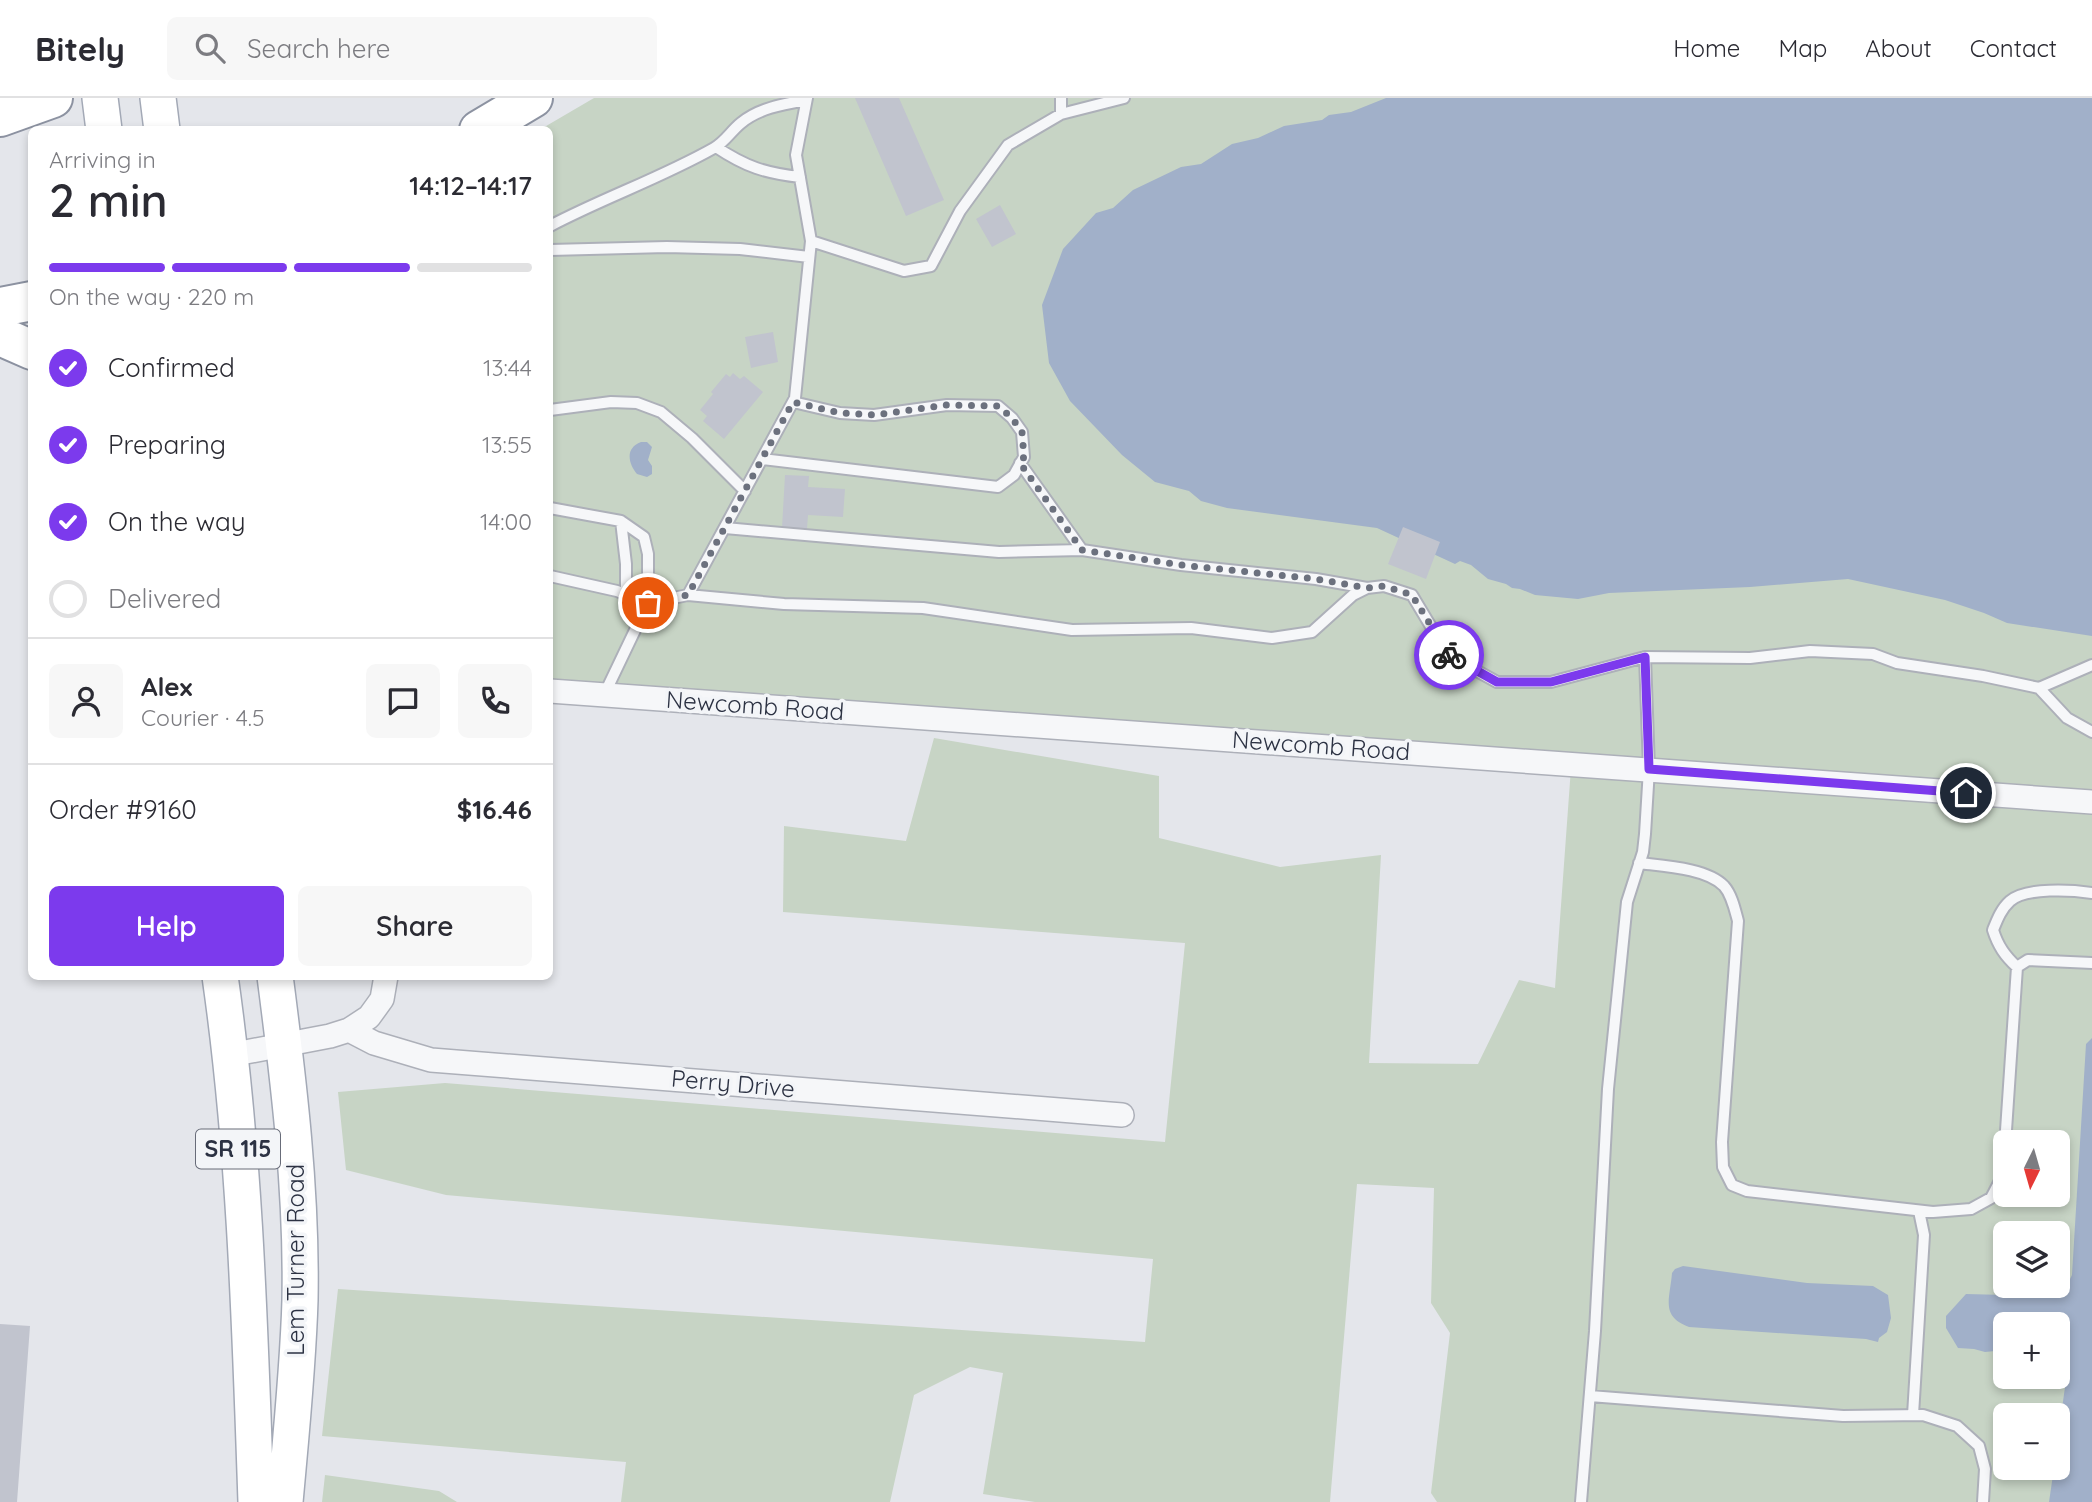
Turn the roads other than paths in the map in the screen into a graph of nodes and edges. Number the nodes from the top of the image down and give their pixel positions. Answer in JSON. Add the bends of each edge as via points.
{"nodes":[{"id":1,"x":100,"y":98,"type":"edge"},
{"id":2,"x":158,"y":98,"type":"edge"},
{"id":3,"x":533,"y":98,"type":"edge"},
{"id":4,"x":1061,"y":98,"type":"edge"},
{"id":5,"x":1124,"y":98,"type":"edge"},
{"id":6,"x":807,"y":99,"type":"edge"},
{"id":7,"x":1061,"y":114,"type":"junction"},
{"id":8,"x":104,"y":126,"type":"edge"},
{"id":9,"x":162,"y":126,"type":"edge"},
{"id":10,"x":486,"y":126,"type":"edge"},
{"id":11,"x":716,"y":147,"type":"junction"},
{"id":12,"x":800,"y":177,"type":"junction"},
{"id":13,"x":553,"y":224,"type":"edge"},
{"id":14,"x":811,"y":242,"type":"junction"},
{"id":15,"x":553,"y":250,"type":"edge"},
{"id":16,"x":809,"y":257,"type":"junction"},
{"id":17,"x":28,"y":303,"type":"edge"},
{"id":18,"x":0,"y":307,"type":"edge"},
{"id":19,"x":0,"y":336,"type":"edge"},
{"id":20,"x":28,"y":348,"type":"edge"},
{"id":21,"x":793,"y":402,"type":"junction"},
{"id":22,"x":553,"y":411,"type":"edge"},
{"id":23,"x":762,"y":459,"type":"junction"},
{"id":24,"x":1020,"y":463,"type":"junction"},
{"id":25,"x":745,"y":491,"type":"junction"},
{"id":26,"x":553,"y":509,"type":"edge"},
{"id":27,"x":621,"y":521,"type":"junction"},
{"id":28,"x":725,"y":528,"type":"junction"},
{"id":29,"x":1082,"y":550,"type":"junction"},
{"id":30,"x":553,"y":577,"type":"edge"},
{"id":31,"x":1367,"y":588,"type":"junction"},
{"id":32,"x":626,"y":594,"type":"junction"},
{"id":33,"x":688,"y":595,"type":"junction"},
{"id":34,"x":648,"y":603,"type":"junction"},
{"id":35,"x":1645,"y":657,"type":"junction"},
{"id":36,"x":2092,"y":664,"type":"edge"},
{"id":37,"x":2039,"y":688,"type":"junction"},
{"id":38,"x":553,"y":691,"type":"edge"},
{"id":39,"x":604,"y":695,"type":"junction"},
{"id":40,"x":2092,"y":732,"type":"edge"},
{"id":41,"x":1649,"y":769,"type":"junction"},
{"id":42,"x":2092,"y":802,"type":"edge"},
{"id":43,"x":1639,"y":863,"type":"junction"},
{"id":44,"x":2092,"y":893,"type":"edge"},
{"id":45,"x":2092,"y":962,"type":"edge"},
{"id":46,"x":2017,"y":967,"type":"junction"},
{"id":47,"x":221,"y":980,"type":"edge"},
{"id":48,"x":276,"y":980,"type":"edge"},
{"id":49,"x":385,"y":980,"type":"edge"},
{"id":50,"x":349,"y":1030,"type":"junction"},
{"id":51,"x":284,"y":1044,"type":"junction"},
{"id":52,"x":230,"y":1055,"type":"junction"},
{"id":53,"x":1122,"y":1115,"type":"dead end"},
{"id":54,"x":1919,"y":1211,"type":"junction"},
{"id":55,"x":1590,"y":1396,"type":"junction"},
{"id":56,"x":1913,"y":1415,"type":"junction"},
{"id":57,"x":256,"y":1502,"type":"edge"},
{"id":58,"x":285,"y":1502,"type":"edge"},
{"id":59,"x":1581,"y":1502,"type":"edge"},
{"id":60,"x":1983,"y":1502,"type":"edge"}],
"edges":[{"from":1,"to":8,"type":"main road"},
{"from":2,"to":9,"type":"main road"},
{"from":3,"to":10,"type":"highway"},
{"from":4,"to":7,"type":"lane"},
{"from":5,"to":7,"type":"lane"},
{"from":6,"to":11,"type":"lane","via":[[782,104],[741,122]]},
{"from":6,"to":12,"type":"lane","via":[[796,155]]},
{"from":7,"to":14,"type":"lane","via":[[1008,145],[960,211],[931,266],[904,271]]},
{"from":11,"to":12,"type":"lane","via":[[770,174]]},
{"from":11,"to":13,"type":"lane"},
{"from":12,"to":14,"type":"lane"},
{"from":14,"to":16,"type":"lane"},
{"from":15,"to":16,"type":"lane","via":[[740,249]]},
{"from":16,"to":21,"type":"lane"},
{"from":17,"to":18,"type":"highway"},
{"from":19,"to":20,"type":"highway"},
{"from":21,"to":23,"type":"lane"},
{"from":21,"to":24,"type":"lane","via":[[874,415],[947,405],[998,406],[1022,432],[1024,457]]},
{"from":22,"to":25,"type":"lane","via":[[611,402],[637,403],[661,412]]},
{"from":23,"to":24,"type":"lane","via":[[998,486],[1014,475]]},
{"from":23,"to":25,"type":"lane"},
{"from":24,"to":29,"type":"lane"},
{"from":25,"to":28,"type":"lane"},
{"from":26,"to":27,"type":"lane"},
{"from":27,"to":32,"type":"lane"},
{"from":27,"to":34,"type":"lane","via":[[643,537],[648,554]]},
{"from":28,"to":29,"type":"lane","via":[[999,552]]},
{"from":28,"to":33,"type":"lane"},
{"from":29,"to":31,"type":"lane"},
{"from":30,"to":32,"type":"lane"},
{"from":31,"to":33,"type":"lane","via":[[1312,632],[1272,638],[1191,628],[1072,630],[923,608],[784,604]]},
{"from":31,"to":35,"type":"lane","via":[[1384,586],[1412,595],[1448,655],[1497,682],[1551,682]]},
{"from":32,"to":34,"type":"lane"},
{"from":33,"to":34,"type":"lane"},
{"from":34,"to":39,"type":"lane"},
{"from":35,"to":37,"type":"lane","via":[[1751,658],[1810,651],[1874,654],[1897,663]]},
{"from":35,"to":41,"type":"lane"},
{"from":36,"to":37,"type":"lane"},
{"from":37,"to":40,"type":"lane","via":[[2067,718]]},
{"from":38,"to":39,"type":"street","name":"Newcomb Road"},
{"from":39,"to":41,"type":"street","name":"Newcomb Road"},
{"from":41,"to":42,"type":"street","name":"Newcomb Road"},
{"from":41,"to":43,"type":"lane","via":[[1646,834]]},
{"from":43,"to":54,"type":"lane","via":[[1702,873],[1723,885],[1734,904],[1738,921],[1722,1142],[1723,1167],[1731,1185],[1747,1191]]},
{"from":43,"to":55,"type":"lane","via":[[1627,902],[1608,1089]]},
{"from":44,"to":46,"type":"lane","via":[[2036,892],[2012,899],[1993,930],[2005,956]]},
{"from":45,"to":46,"type":"lane","via":[[2028,960]]},
{"from":46,"to":54,"type":"lane","via":[[2003,1175],[1992,1198],[1971,1209]]},
{"from":47,"to":52,"type":"main road","name":"Lem Turner Road","number":"SR 115"},
{"from":48,"to":51,"type":"main road","name":"Lem Turner Road","number":"SR 115"},
{"from":49,"to":50,"type":"street","via":[[382,999],[369,1017]]},
{"from":50,"to":51,"type":"street"},
{"from":50,"to":53,"type":"street","name":"Perry Drive","via":[[374,1043],[431,1060]]},
{"from":51,"to":52,"type":"street"},
{"from":51,"to":58,"type":"main road","name":"Lem Turner Road","number":"SR 115","via":[[296,1162],[300,1297]]},
{"from":52,"to":57,"type":"main road","name":"Lem Turner Road","number":"SR 115","via":[[250,1310]]},
{"from":54,"to":56,"type":"lane","via":[[1924,1235]]},
{"from":55,"to":56,"type":"lane","via":[[1843,1416]]},
{"from":55,"to":59,"type":"lane"},
{"from":56,"to":60,"type":"lane","via":[[1957,1426],[1979,1446],[1985,1469]]}]}
